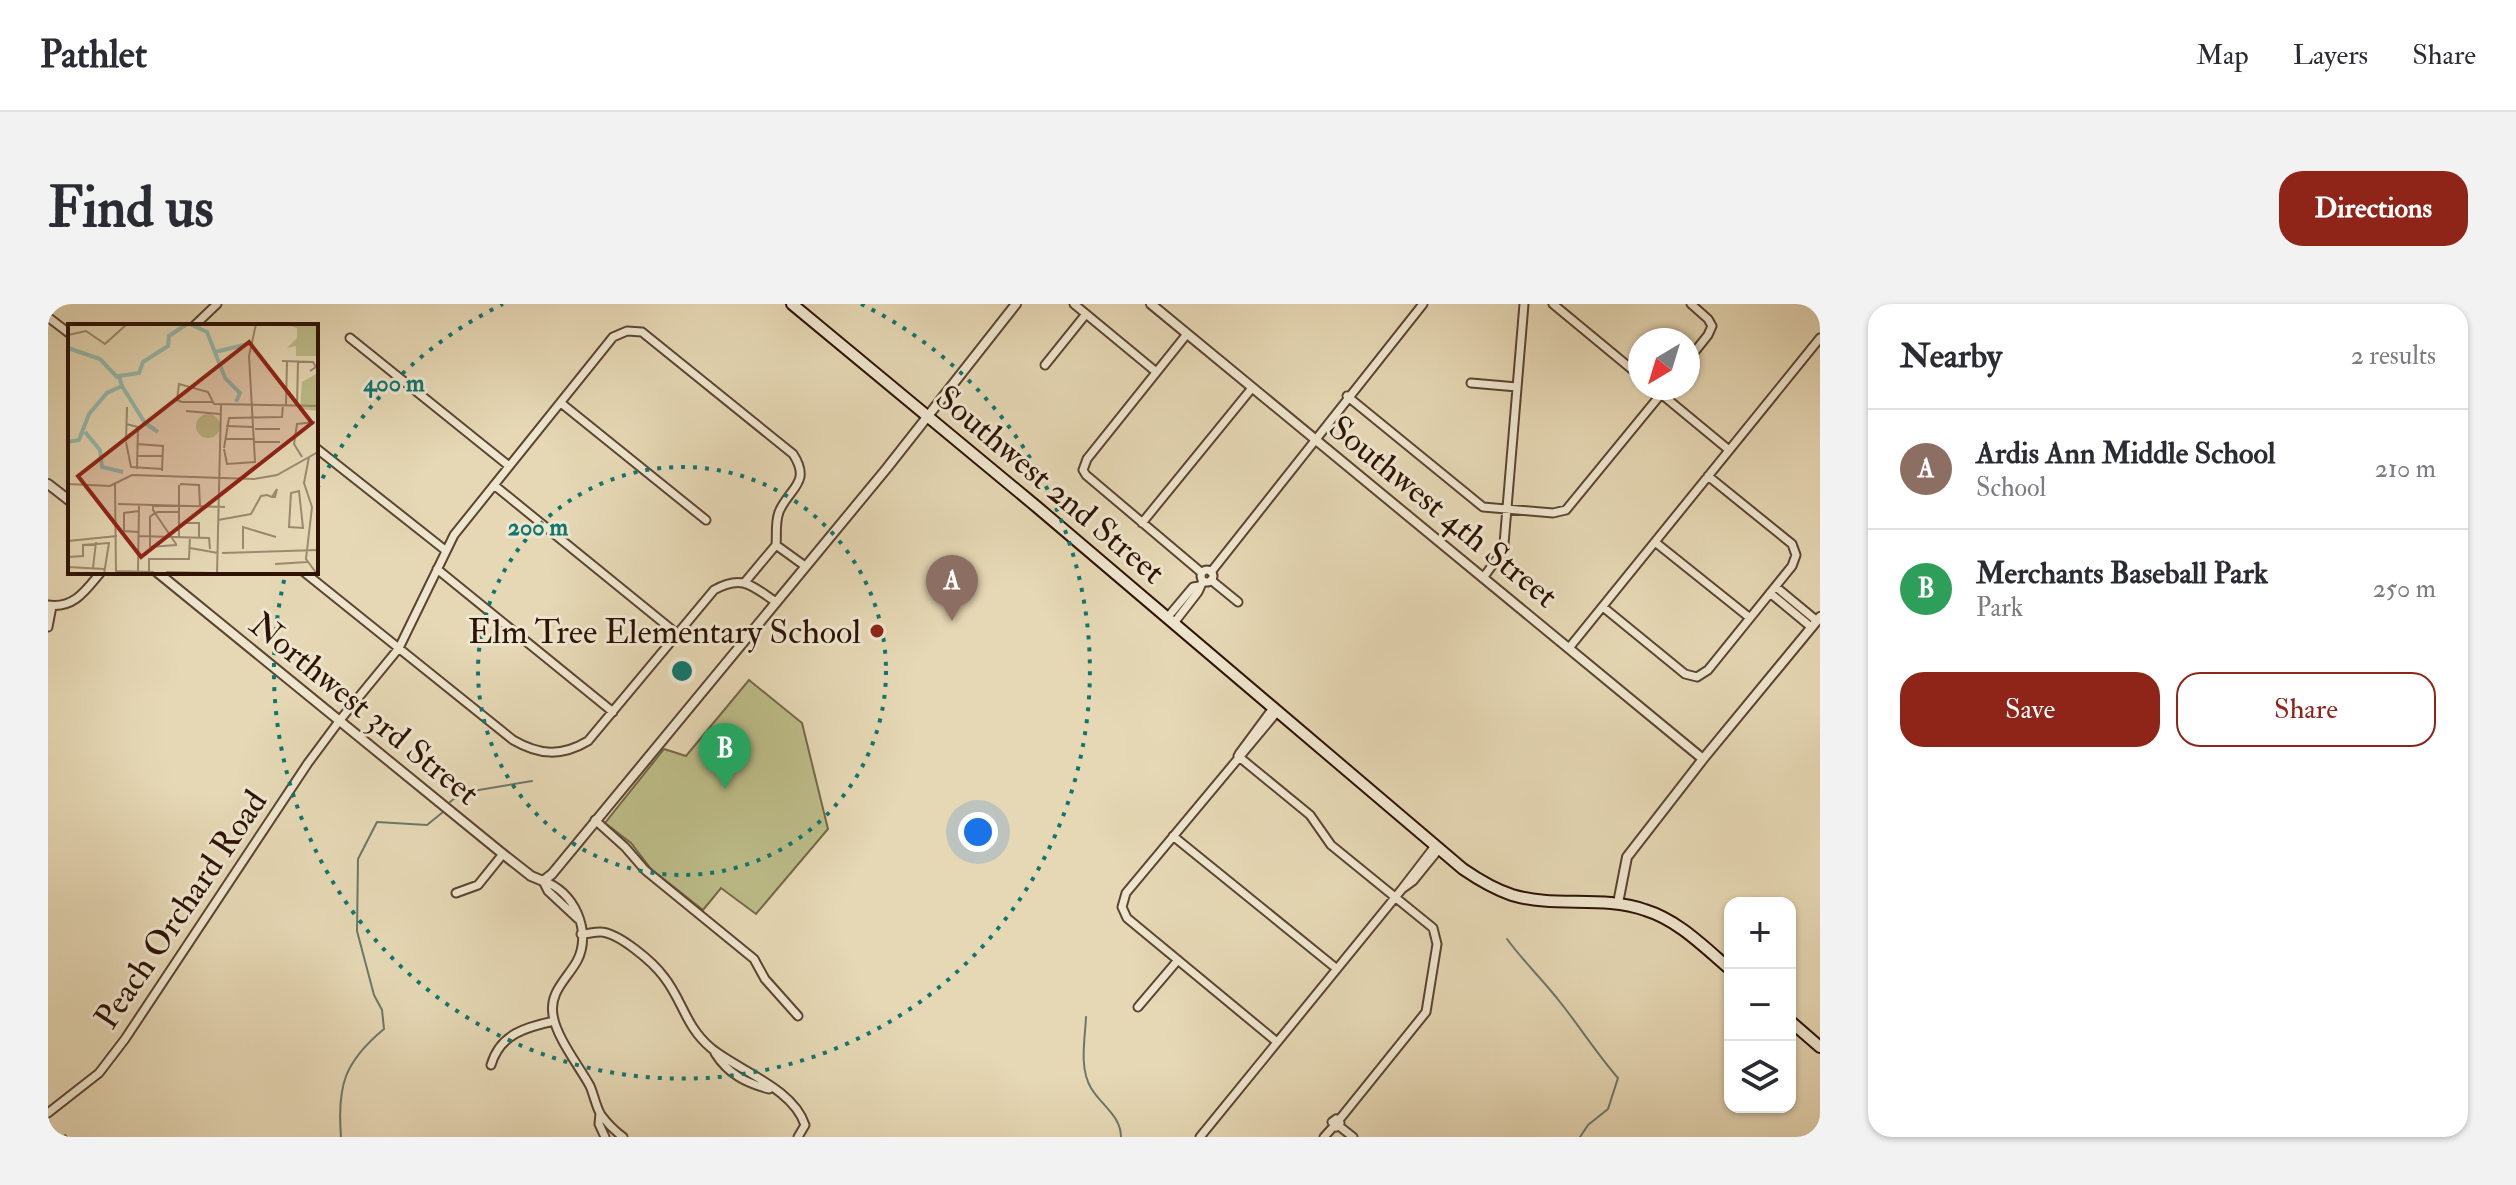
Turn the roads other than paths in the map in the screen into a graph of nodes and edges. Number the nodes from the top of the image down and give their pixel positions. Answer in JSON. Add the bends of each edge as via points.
{"nodes":[{"id":1,"x":217,"y":304,"type":"edge"},
{"id":2,"x":792,"y":304,"type":"edge"},
{"id":3,"x":1016,"y":304,"type":"edge"},
{"id":4,"x":1074,"y":304,"type":"edge"},
{"id":5,"x":1151,"y":304,"type":"edge"},
{"id":6,"x":1423,"y":304,"type":"edge"},
{"id":7,"x":1524,"y":304,"type":"edge"},
{"id":8,"x":1553,"y":304,"type":"edge"},
{"id":9,"x":1691,"y":304,"type":"edge"},
{"id":10,"x":1086,"y":314,"type":"junction"},
{"id":11,"x":51,"y":319,"type":"edge"},
{"id":12,"x":196,"y":324,"type":"edge"},
{"id":13,"x":68,"y":332,"type":"edge"},
{"id":14,"x":1187,"y":334,"type":"junction"},
{"id":15,"x":350,"y":338,"type":"dead end"},
{"id":16,"x":1820,"y":338,"type":"edge"},
{"id":17,"x":1700,"y":345,"type":"edge"},
{"id":18,"x":1045,"y":365,"type":"dead end"},
{"id":19,"x":1628,"y":366,"type":"edge"},
{"id":20,"x":1155,"y":371,"type":"junction"},
{"id":21,"x":1471,"y":383,"type":"dead end"},
{"id":22,"x":1517,"y":387,"type":"junction"},
{"id":23,"x":1252,"y":388,"type":"junction"},
{"id":24,"x":1347,"y":396,"type":"junction"},
{"id":25,"x":1652,"y":400,"type":"edge"},
{"id":26,"x":1672,"y":400,"type":"edge"},
{"id":27,"x":561,"y":403,"type":"junction"},
{"id":28,"x":927,"y":416,"type":"junction"},
{"id":29,"x":1316,"y":440,"type":"junction"},
{"id":30,"x":318,"y":450,"type":"edge"},
{"id":31,"x":1729,"y":450,"type":"junction"},
{"id":32,"x":509,"y":466,"type":"junction"},
{"id":33,"x":1708,"y":476,"type":"junction"},
{"id":34,"x":494,"y":485,"type":"junction"},
{"id":35,"x":52,"y":486,"type":"edge"},
{"id":36,"x":48,"y":498,"type":"edge"},
{"id":37,"x":68,"y":499,"type":"edge"},
{"id":38,"x":1507,"y":509,"type":"junction"},
{"id":39,"x":706,"y":520,"type":"dead end"},
{"id":40,"x":1142,"y":523,"type":"junction"},
{"id":41,"x":1655,"y":542,"type":"junction"},
{"id":42,"x":776,"y":545,"type":"junction"},
{"id":43,"x":445,"y":550,"type":"junction"},
{"id":44,"x":805,"y":566,"type":"junction"},
{"id":45,"x":437,"y":569,"type":"junction"},
{"id":46,"x":99,"y":574,"type":"edge"},
{"id":47,"x":159,"y":574,"type":"edge"},
{"id":48,"x":306,"y":574,"type":"edge"},
{"id":49,"x":1205,"y":578,"type":"junction"},
{"id":50,"x":1483,"y":578,"type":"junction"},
{"id":51,"x":745,"y":582,"type":"junction"},
{"id":52,"x":1773,"y":590,"type":"junction"},
{"id":53,"x":776,"y":602,"type":"junction"},
{"id":54,"x":1238,"y":602,"type":"dead end"},
{"id":55,"x":50,"y":606,"type":"edge"},
{"id":56,"x":1603,"y":607,"type":"junction"},
{"id":57,"x":1750,"y":618,"type":"junction"},
{"id":58,"x":1170,"y":620,"type":"junction"},
{"id":59,"x":1816,"y":622,"type":"edge"},
{"id":60,"x":48,"y":627,"type":"edge"},
{"id":61,"x":676,"y":633,"type":"junction"},
{"id":62,"x":399,"y":648,"type":"junction"},
{"id":63,"x":1569,"y":648,"type":"junction"},
{"id":64,"x":1275,"y":710,"type":"junction"},
{"id":65,"x":613,"y":712,"type":"junction"},
{"id":66,"x":340,"y":720,"type":"junction"},
{"id":67,"x":1238,"y":756,"type":"junction"},
{"id":68,"x":1703,"y":759,"type":"junction"},
{"id":69,"x":595,"y":820,"type":"junction"},
{"id":70,"x":1173,"y":836,"type":"junction"},
{"id":71,"x":1437,"y":848,"type":"junction"},
{"id":72,"x":503,"y":854,"type":"junction"},
{"id":73,"x":543,"y":881,"type":"junction"},
{"id":74,"x":456,"y":893,"type":"dead end"},
{"id":75,"x":1396,"y":897,"type":"junction"},
{"id":76,"x":1618,"y":903,"type":"junction"},
{"id":77,"x":581,"y":934,"type":"junction"},
{"id":78,"x":1178,"y":960,"type":"junction"},
{"id":79,"x":1724,"y":964,"type":"edge"},
{"id":80,"x":1337,"y":969,"type":"junction"},
{"id":81,"x":1138,"y":1007,"type":"dead end"},
{"id":82,"x":798,"y":1016,"type":"dead end"},
{"id":83,"x":554,"y":1021,"type":"junction"},
{"id":84,"x":1796,"y":1026,"type":"edge"},
{"id":85,"x":1277,"y":1042,"type":"junction"},
{"id":86,"x":1820,"y":1047,"type":"edge"},
{"id":87,"x":491,"y":1065,"type":"dead end"},
{"id":88,"x":48,"y":1113,"type":"edge"},
{"id":89,"x":600,"y":1113,"type":"junction"},
{"id":90,"x":1337,"y":1124,"type":"junction"},
{"id":91,"x":605,"y":1137,"type":"edge"},
{"id":92,"x":623,"y":1137,"type":"edge"},
{"id":93,"x":798,"y":1137,"type":"edge"},
{"id":94,"x":1200,"y":1137,"type":"edge"},
{"id":95,"x":1324,"y":1137,"type":"edge"},
{"id":96,"x":1353,"y":1137,"type":"edge"}],
"edges":[{"from":1,"to":12,"type":"street"},
{"from":2,"to":28,"type":"main road","name":"Southwest 2nd Street"},
{"from":3,"to":28,"type":"street"},
{"from":4,"to":10,"type":"street"},
{"from":5,"to":14,"type":"street","name":"Southwest 4th Street"},
{"from":6,"to":24,"type":"street"},
{"from":7,"to":22,"type":"street"},
{"from":8,"to":19,"type":"street"},
{"from":9,"to":17,"type":"street","via":[[1711,324]]},
{"from":10,"to":18,"type":"street"},
{"from":10,"to":20,"type":"street"},
{"from":11,"to":13,"type":"street"},
{"from":14,"to":20,"type":"street"},
{"from":14,"to":23,"type":"street","name":"Southwest 4th Street"},
{"from":15,"to":32,"type":"street"},
{"from":16,"to":31,"type":"street"},
{"from":20,"to":40,"type":"street","via":[[1083,470]]},
{"from":21,"to":22,"type":"street"},
{"from":22,"to":38,"type":"street"},
{"from":23,"to":29,"type":"street","name":"Southwest 4th Street"},
{"from":23,"to":40,"type":"street"},
{"from":24,"to":29,"type":"street"},
{"from":24,"to":38,"type":"street","via":[[1478,505]]},
{"from":25,"to":38,"type":"street","via":[[1566,510]]},
{"from":26,"to":31,"type":"street"},
{"from":27,"to":32,"type":"street","name":"Peach Orchard Road"},
{"from":27,"to":39,"type":"street"},
{"from":27,"to":42,"type":"street","name":"Peach Orchard Road","via":[[613,337],[642,332],[799,463],[800,480],[779,511]]},
{"from":28,"to":44,"type":"street"},
{"from":28,"to":58,"type":"main road","name":"Southwest 2nd Street"},
{"from":29,"to":49,"type":"street"},
{"from":29,"to":50,"type":"street","name":"Southwest 4th Street"},
{"from":30,"to":43,"type":"street"},
{"from":31,"to":33,"type":"street"},
{"from":32,"to":34,"type":"street","name":"Peach Orchard Road"},
{"from":33,"to":41,"type":"street"},
{"from":33,"to":52,"type":"street","via":[[1792,544],[1792,566]]},
{"from":34,"to":43,"type":"street","name":"Peach Orchard Road"},
{"from":34,"to":61,"type":"street"},
{"from":35,"to":36,"type":"street"},
{"from":35,"to":37,"type":"street"},
{"from":38,"to":50,"type":"street","via":[[1504,548]]},
{"from":40,"to":49,"type":"street"},
{"from":41,"to":56,"type":"street"},
{"from":41,"to":57,"type":"street"},
{"from":42,"to":44,"type":"street"},
{"from":42,"to":51,"type":"street"},
{"from":43,"to":45,"type":"street","name":"Peach Orchard Road"},
{"from":44,"to":53,"type":"street"},
{"from":45,"to":62,"type":"street","name":"Peach Orchard Road"},
{"from":45,"to":65,"type":"street"},
{"from":46,"to":55,"type":"street","via":[[80,598]]},
{"from":47,"to":66,"type":"street","name":"Northwest 3rd Street"},
{"from":48,"to":62,"type":"street"},
{"from":49,"to":54,"type":"street"},
{"from":49,"to":58,"type":"street"},
{"from":50,"to":63,"type":"street","name":"Southwest 4th Street"},
{"from":51,"to":53,"type":"street"},
{"from":51,"to":61,"type":"street","via":[[728,582],[714,590]]},
{"from":52,"to":57,"type":"street"},
{"from":52,"to":59,"type":"street"},
{"from":53,"to":69,"type":"street"},
{"from":55,"to":60,"type":"street"},
{"from":56,"to":57,"type":"street","via":[[1697,677]]},
{"from":56,"to":63,"type":"street"},
{"from":58,"to":64,"type":"main road","name":"Southwest 2nd Street"},
{"from":59,"to":68,"type":"street"},
{"from":61,"to":65,"type":"street"},
{"from":62,"to":65,"type":"street","via":[[529,750],[569,751],[588,741]]},
{"from":62,"to":66,"type":"street","name":"Peach Orchard Road"},
{"from":63,"to":68,"type":"street","name":"Southwest 4th Street"},
{"from":64,"to":67,"type":"street"},
{"from":64,"to":71,"type":"main road","name":"Southwest 2nd Street"},
{"from":66,"to":72,"type":"street","name":"Northwest 3rd Street"},
{"from":66,"to":88,"type":"street","name":"Peach Orchard Road","via":[[124,1042],[99,1073]]},
{"from":67,"to":70,"type":"street"},
{"from":67,"to":75,"type":"street","via":[[1310,815],[1331,845]]},
{"from":68,"to":76,"type":"street","via":[[1627,857]]},
{"from":69,"to":73,"type":"street"},
{"from":69,"to":82,"type":"street","via":[[645,870],[754,959]]},
{"from":70,"to":78,"type":"street","via":[[1126,893],[1122,907],[1127,918]]},
{"from":70,"to":80,"type":"street"},
{"from":71,"to":75,"type":"street"},
{"from":71,"to":76,"type":"main road","name":"Southwest 2nd Street","via":[[1477,879],[1514,895]]},
{"from":72,"to":73,"type":"street","name":"Northwest 3rd Street"},
{"from":72,"to":74,"type":"street","via":[[478,885]]},
{"from":73,"to":77,"type":"street","via":[[578,919]]},
{"from":75,"to":80,"type":"street"},
{"from":75,"to":90,"type":"street","via":[[1433,928],[1437,944],[1426,1012]]},
{"from":76,"to":79,"type":"main road","name":"Southwest 2nd Street","via":[[1662,916]]},
{"from":77,"to":83,"type":"street","via":[[577,960],[553,1000]]},
{"from":77,"to":93,"type":"street","via":[[602,932],[642,955],[664,976],[685,1017],[721,1064],[750,1084],[774,1090],[802,1116],[805,1125]]},
{"from":78,"to":81,"type":"street"},
{"from":78,"to":85,"type":"street"},
{"from":80,"to":85,"type":"street"},
{"from":83,"to":87,"type":"street","via":[[527,1027],[502,1042]]},
{"from":83,"to":89,"type":"street"},
{"from":84,"to":86,"type":"main road"},
{"from":85,"to":94,"type":"street"},
{"from":89,"to":91,"type":"street"},
{"from":89,"to":92,"type":"street"},
{"from":90,"to":95,"type":"street"},
{"from":90,"to":96,"type":"street"}]}
